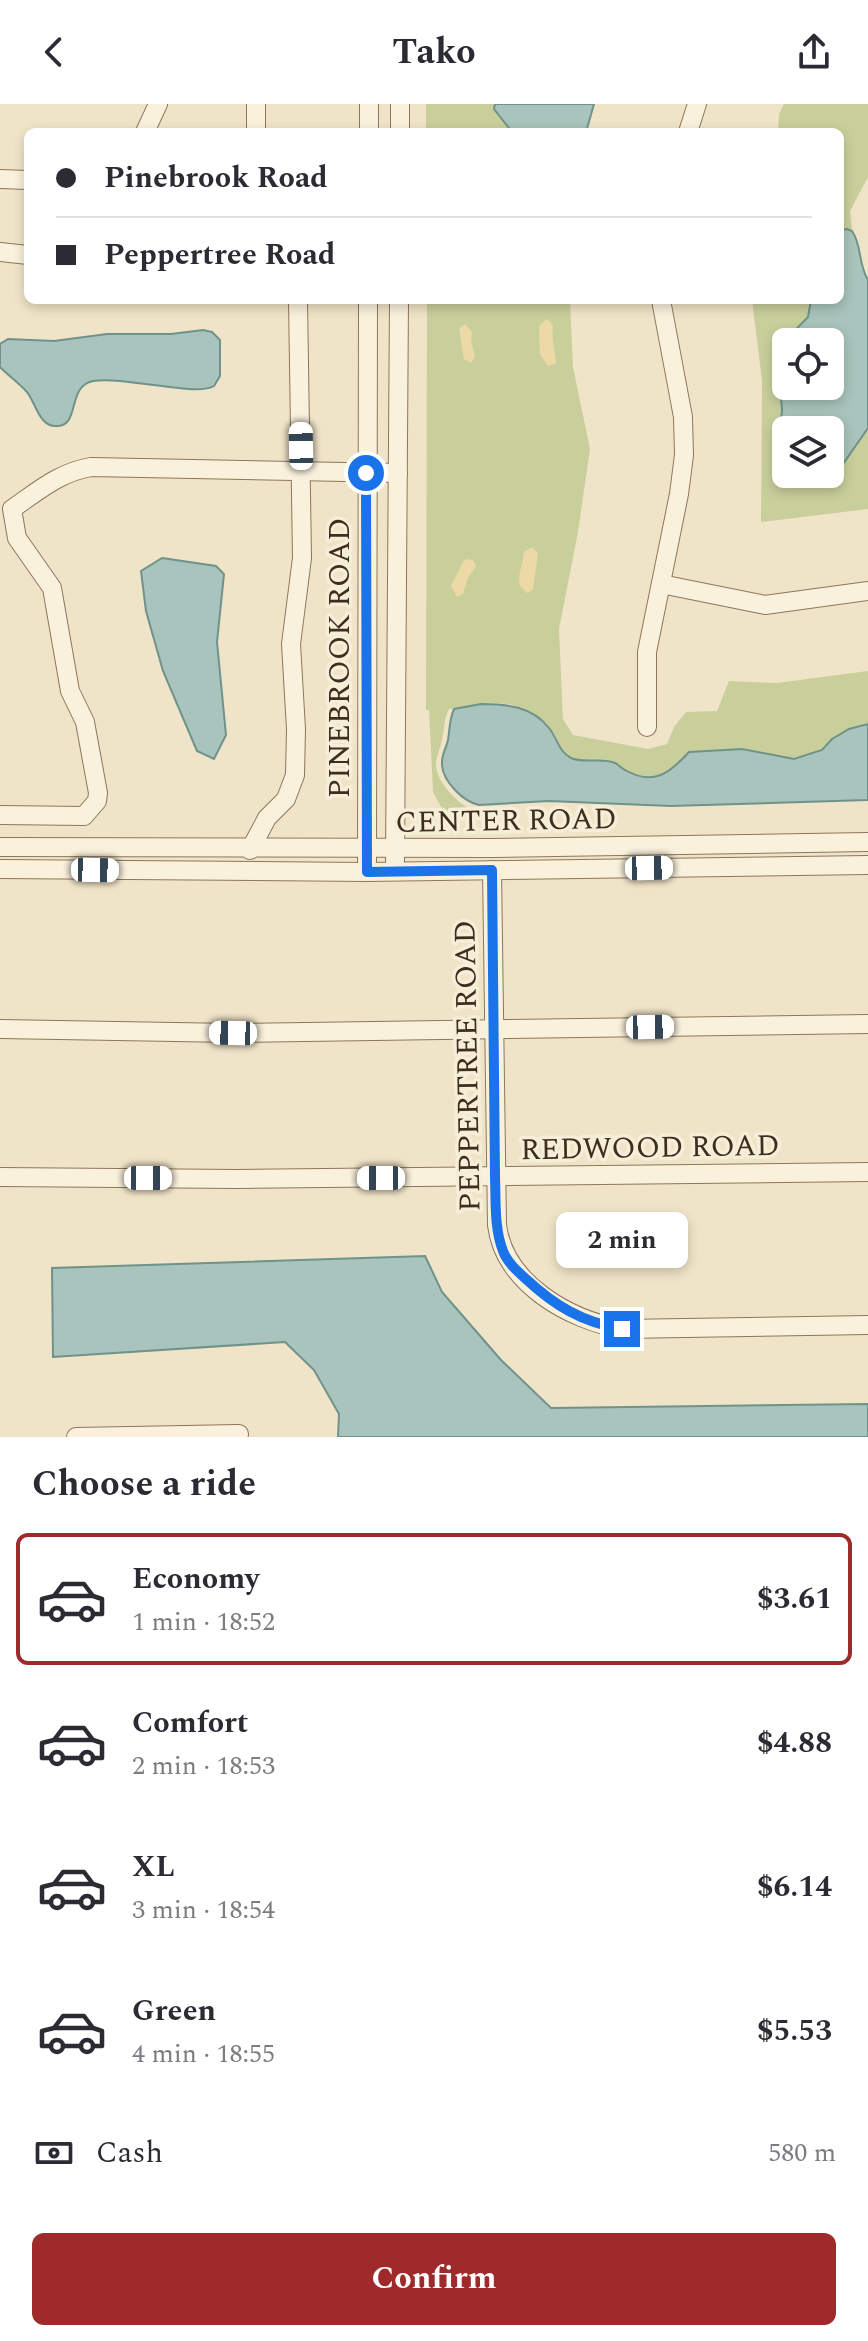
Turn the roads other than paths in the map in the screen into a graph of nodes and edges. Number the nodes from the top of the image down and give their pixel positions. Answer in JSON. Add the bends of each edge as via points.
{"nodes":[{"id":1,"x":158,"y":104,"type":"edge"},
{"id":2,"x":256,"y":104,"type":"edge"},
{"id":3,"x":369,"y":104,"type":"edge"},
{"id":4,"x":400,"y":104,"type":"edge"},
{"id":5,"x":697,"y":104,"type":"edge"},
{"id":6,"x":147,"y":128,"type":"edge"},
{"id":7,"x":256,"y":128,"type":"edge"},
{"id":8,"x":369,"y":128,"type":"edge"},
{"id":9,"x":400,"y":128,"type":"edge"},
{"id":10,"x":689,"y":128,"type":"edge"},
{"id":11,"x":0,"y":179,"type":"edge"},
{"id":12,"x":24,"y":180,"type":"edge"},
{"id":13,"x":0,"y":252,"type":"edge"},
{"id":14,"x":24,"y":255,"type":"edge"},
{"id":15,"x":298,"y":304,"type":"edge"},
{"id":16,"x":368,"y":304,"type":"edge"},
{"id":17,"x":399,"y":304,"type":"edge"},
{"id":18,"x":662,"y":304,"type":"edge"},
{"id":19,"x":302,"y":471,"type":"junction"},
{"id":20,"x":366,"y":473,"type":"junction"},
{"id":21,"x":398,"y":473,"type":"junction"},
{"id":22,"x":6,"y":506,"type":"edge"},
{"id":23,"x":661,"y":584,"type":"junction"},
{"id":24,"x":868,"y":591,"type":"edge"},
{"id":25,"x":647,"y":727,"type":"dead end"},
{"id":26,"x":0,"y":815,"type":"edge"},
{"id":27,"x":868,"y":842,"type":"edge"},
{"id":28,"x":0,"y":847,"type":"edge"},
{"id":29,"x":367,"y":849,"type":"junction"},
{"id":30,"x":395,"y":849,"type":"junction"},
{"id":31,"x":250,"y":850,"type":"junction"},
{"id":32,"x":868,"y":865,"type":"edge"},
{"id":33,"x":0,"y":869,"type":"edge"},
{"id":34,"x":492,"y":870,"type":"junction"},
{"id":35,"x":367,"y":872,"type":"junction"},
{"id":36,"x":395,"y":872,"type":"junction"},
{"id":37,"x":868,"y":1024,"type":"edge"},
{"id":38,"x":0,"y":1029,"type":"edge"},
{"id":39,"x":494,"y":1029,"type":"junction"},
{"id":40,"x":868,"y":1172,"type":"edge"},
{"id":41,"x":0,"y":1177,"type":"edge"},
{"id":42,"x":495,"y":1177,"type":"junction"},
{"id":43,"x":868,"y":1325,"type":"edge"},
{"id":44,"x":239,"y":1434,"type":"dead end"},
{"id":45,"x":76,"y":1437,"type":"edge"}],
"edges":[{"from":1,"to":6,"type":"street"},
{"from":2,"to":7,"type":"street"},
{"from":3,"to":8,"type":"street"},
{"from":4,"to":9,"type":"street"},
{"from":5,"to":10,"type":"street"},
{"from":11,"to":12,"type":"street"},
{"from":13,"to":14,"type":"street"},
{"from":15,"to":19,"type":"street"},
{"from":16,"to":20,"type":"street","name":"PINEBROOK ROAD"},
{"from":17,"to":21,"type":"street","name":"PINEBROOK ROAD"},
{"from":18,"to":23,"type":"street","via":[[684,435],[681,483]]},
{"from":19,"to":20,"type":"street"},
{"from":19,"to":22,"type":"street","via":[[91,467],[58,477]]},
{"from":19,"to":31,"type":"street","via":[[300,589],[291,644],[295,775],[286,799],[267,818]]},
{"from":20,"to":21,"type":"street"},
{"from":20,"to":29,"type":"street","name":"PINEBROOK ROAD"},
{"from":21,"to":30,"type":"street","name":"PINEBROOK ROAD"},
{"from":22,"to":26,"type":"street","via":[[17,538],[52,588],[70,691],[85,722],[97,801],[88,813],[77,816]]},
{"from":23,"to":24,"type":"street","via":[[765,605]]},
{"from":23,"to":25,"type":"street","via":[[647,652]]},
{"from":27,"to":30,"type":"street","name":"CENTER ROAD"},
{"from":28,"to":31,"type":"street","name":"CENTER ROAD"},
{"from":29,"to":30,"type":"street","name":"CENTER ROAD"},
{"from":29,"to":31,"type":"street","name":"CENTER ROAD"},
{"from":29,"to":35,"type":"street","name":"PINEBROOK ROAD"},
{"from":30,"to":36,"type":"street","name":"PINEBROOK ROAD"},
{"from":32,"to":34,"type":"street","name":"CENTER ROAD"},
{"from":33,"to":35,"type":"street","name":"CENTER ROAD"},
{"from":34,"to":36,"type":"street","name":"CENTER ROAD"},
{"from":34,"to":39,"type":"street","name":"PEPPERTREE ROAD"},
{"from":35,"to":36,"type":"street","name":"CENTER ROAD"},
{"from":37,"to":39,"type":"street"},
{"from":38,"to":39,"type":"street"},
{"from":39,"to":42,"type":"street","name":"PEPPERTREE ROAD"},
{"from":40,"to":42,"type":"street","name":"REDWOOD ROAD"},
{"from":41,"to":42,"type":"street","name":"REDWOOD ROAD"},
{"from":42,"to":43,"type":"street","name":"PEPPERTREE ROAD","via":[[498,1236],[507,1259],[541,1293],[583,1320],[635,1329]]},
{"from":44,"to":45,"type":"street"}]}
